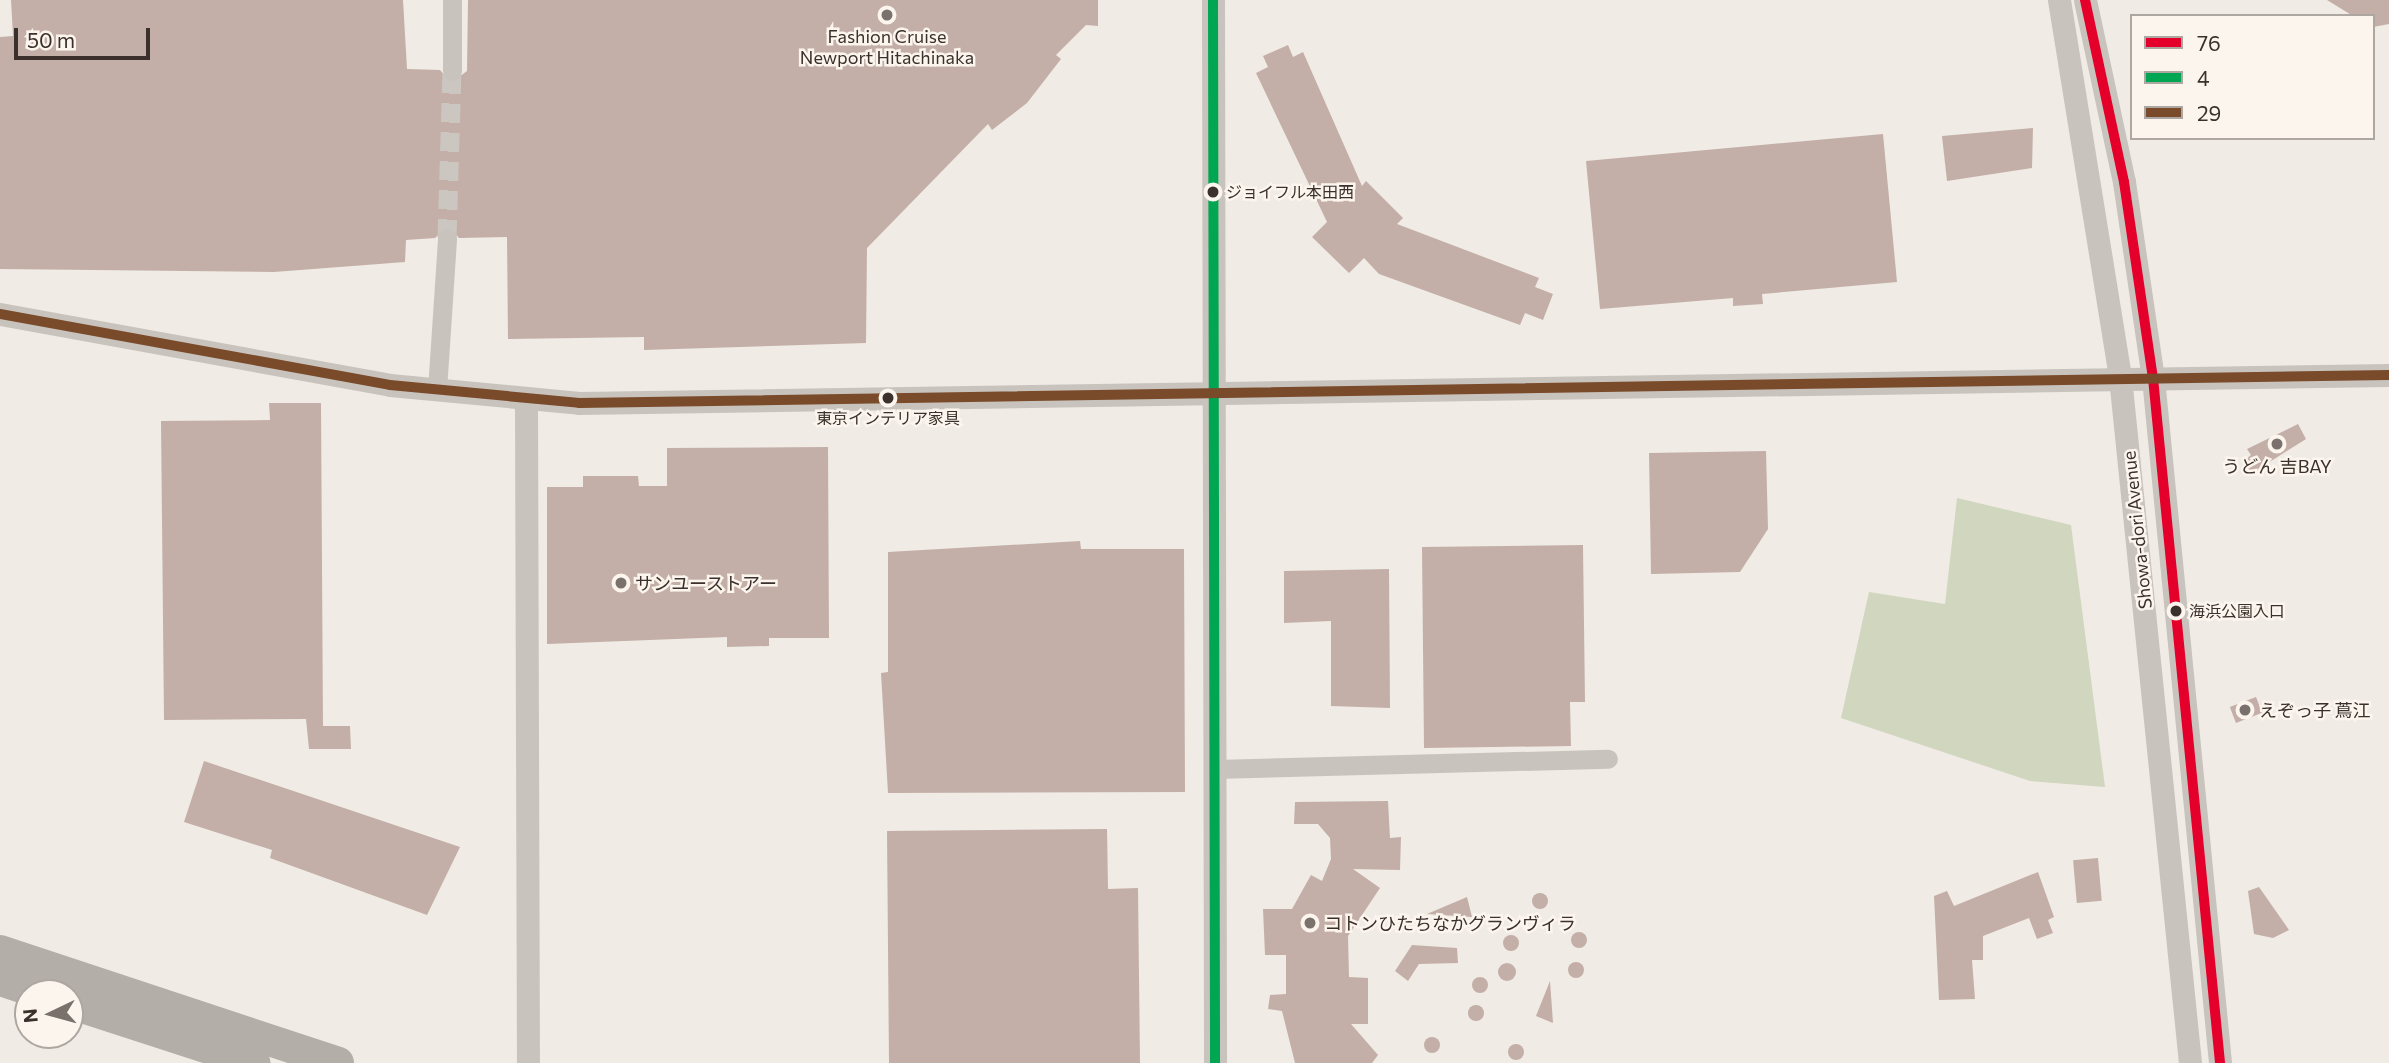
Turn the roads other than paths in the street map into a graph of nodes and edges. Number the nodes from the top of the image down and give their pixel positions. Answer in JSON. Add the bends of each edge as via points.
{"nodes":[{"id":1,"x":452,"y":0,"type":"edge"},
{"id":2,"x":1213,"y":0,"type":"edge"},
{"id":3,"x":2059,"y":0,"type":"edge"},
{"id":4,"x":2085,"y":0,"type":"edge"},
{"id":5,"x":452,"y":71,"type":"tunnel mouth"},
{"id":6,"x":447,"y":238,"type":"tunnel mouth"},
{"id":7,"x":0,"y":314,"type":"edge"},
{"id":8,"x":2389,"y":375,"type":"edge"},
{"id":9,"x":2120,"y":377,"type":"junction"},
{"id":10,"x":2153,"y":377,"type":"junction"},
{"id":11,"x":437,"y":390,"type":"junction"},
{"id":12,"x":1214,"y":397,"type":"junction"},
{"id":13,"x":526,"y":401,"type":"junction"},
{"id":14,"x":1608,"y":760,"type":"dead end"},
{"id":15,"x":1215,"y":769,"type":"junction"},
{"id":16,"x":0,"y":951,"type":"edge"},
{"id":17,"x":84,"y":1008,"type":"edge"},
{"id":18,"x":255,"y":1063,"type":"edge"},
{"id":19,"x":338,"y":1063,"type":"edge"},
{"id":20,"x":528,"y":1063,"type":"edge"},
{"id":21,"x":1215,"y":1063,"type":"edge"},
{"id":22,"x":2190,"y":1063,"type":"edge"},
{"id":23,"x":2220,"y":1063,"type":"edge"}],
"edges":[{"from":1,"to":5,"type":"street"},
{"from":2,"to":12,"type":"street"},
{"from":3,"to":9,"type":"street","name":"Showa-dori Avenue"},
{"from":4,"to":10,"type":"street","name":"Showa-dori Avenue","via":[[2124,182]]},
{"from":6,"to":11,"type":"street"},
{"from":7,"to":11,"type":"street","via":[[259,365]]},
{"from":8,"to":10,"type":"street"},
{"from":9,"to":10,"type":"street"},
{"from":9,"to":12,"type":"street"},
{"from":9,"to":22,"type":"street","name":"Showa-dori Avenue"},
{"from":10,"to":23,"type":"street","name":"Showa-dori Avenue"},
{"from":11,"to":13,"type":"street"},
{"from":12,"to":13,"type":"street"},
{"from":12,"to":15,"type":"street"},
{"from":13,"to":20,"type":"street"},
{"from":14,"to":15,"type":"street"},
{"from":15,"to":21,"type":"street"},
{"from":16,"to":19,"type":"highway"},
{"from":17,"to":18,"type":"highway"}]}
